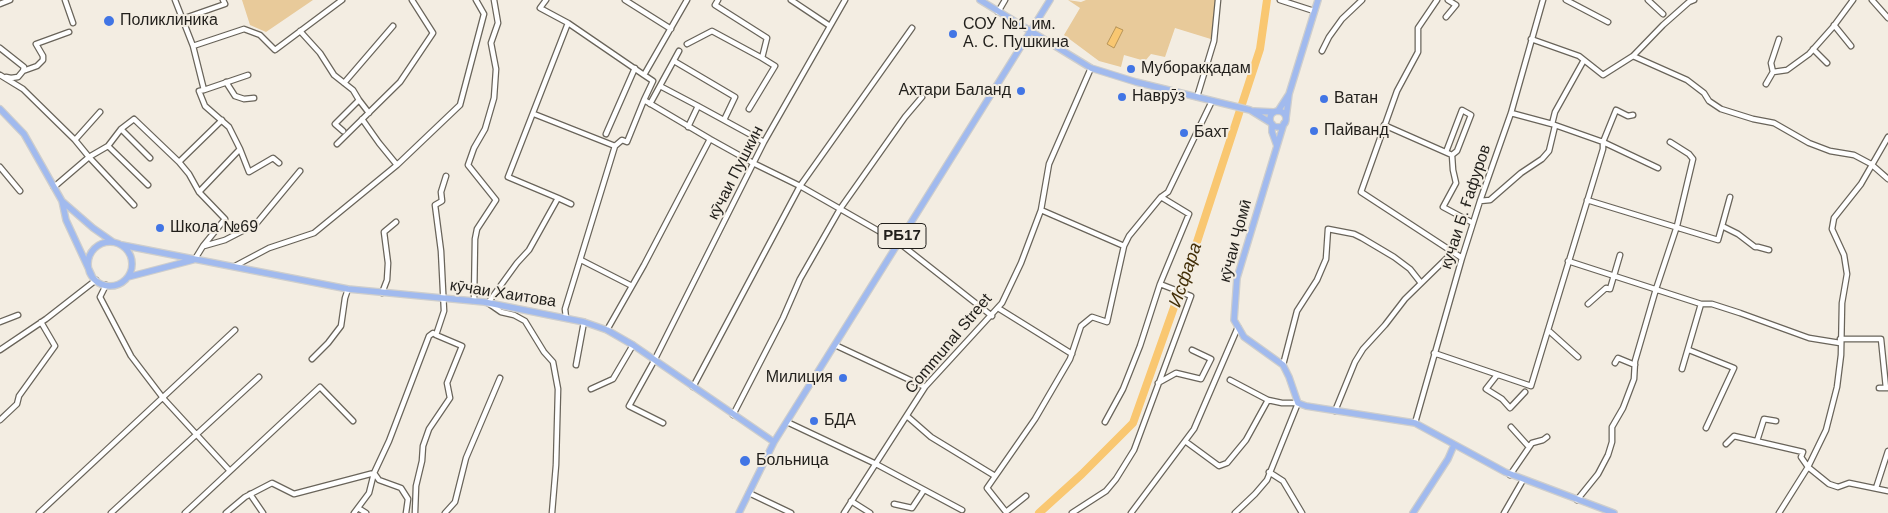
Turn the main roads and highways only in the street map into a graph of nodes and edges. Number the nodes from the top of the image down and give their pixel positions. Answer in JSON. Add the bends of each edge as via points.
{"nodes":[{"id":1,"x":980,"y":0,"type":"edge"},
{"id":2,"x":1050,"y":0,"type":"edge"},
{"id":3,"x":1318,"y":0,"type":"edge"},
{"id":4,"x":1031,"y":31,"type":"junction"},
{"id":5,"x":1288,"y":94,"type":"junction"},
{"id":6,"x":1252,"y":111,"type":"junction"},
{"id":7,"x":1276,"y":111,"type":"junction"},
{"id":8,"x":2,"y":113,"type":"edge"},
{"id":9,"x":1285,"y":121,"type":"junction"},
{"id":10,"x":1271,"y":123,"type":"junction"},
{"id":11,"x":1277,"y":148,"type":"junction"},
{"id":12,"x":62,"y":201,"type":"junction"},
{"id":13,"x":113,"y":242,"type":"junction"},
{"id":14,"x":122,"y":245,"type":"junction"},
{"id":15,"x":195,"y":259,"type":"junction"},
{"id":16,"x":128,"y":277,"type":"junction"},
{"id":17,"x":94,"y":278,"type":"junction"},
{"id":18,"x":774,"y":442,"type":"junction"},
{"id":19,"x":1454,"y":446,"type":"junction"},
{"id":20,"x":739,"y":513,"type":"edge"},
{"id":21,"x":1413,"y":513,"type":"edge"},
{"id":22,"x":1614,"y":513,"type":"edge"}],
"edges":[{"from":1,"to":4,"type":"main road"},
{"from":2,"to":4,"type":"main road","number":"РБ17"},
{"from":3,"to":5,"type":"main road","name":"кӯчаи Ҷомӣ"},
{"from":4,"to":6,"type":"main road","via":[[1091,68]]},
{"from":4,"to":18,"type":"main road","number":"РБ17"},
{"from":5,"to":7,"type":"main road"},
{"from":5,"to":9,"type":"main road","name":"кӯчаи Ҷомӣ"},
{"from":6,"to":7,"type":"main road"},
{"from":6,"to":10,"type":"main road"},
{"from":7,"to":9,"type":"main road","via":[[1284,114]]},
{"from":7,"to":10,"type":"main road","via":[[1270,118]]},
{"from":8,"to":12,"type":"main road","via":[[24,134]]},
{"from":9,"to":10,"type":"main road","via":[[1277,127]]},
{"from":9,"to":11,"type":"main road","name":"кӯчаи Ҷомӣ"},
{"from":10,"to":11,"type":"main road"},
{"from":11,"to":19,"type":"main road","name":"кӯчаи Ҷомӣ","via":[[1237,278],[1234,320],[1238,327],[1244,337],[1282,365],[1298,403],[1415,423]]},
{"from":12,"to":13,"type":"main road"},
{"from":12,"to":17,"type":"main road","via":[[66,220]]},
{"from":13,"to":14,"type":"main road"},
{"from":13,"to":17,"type":"main road","via":[[99,245],[90,256],[88,262]]},
{"from":14,"to":15,"type":"main road","name":"кӯчаи Хаитова"},
{"from":14,"to":16,"type":"main road","via":[[128,250],[132,263]]},
{"from":15,"to":16,"type":"main road"},
{"from":15,"to":18,"type":"main road","name":"кӯчаи Хаитова","via":[[348,289],[474,301],[584,322],[607,330],[633,345]]},
{"from":16,"to":17,"type":"main road","via":[[118,284],[106,285]]},
{"from":18,"to":20,"type":"main road","number":"РБ17"},
{"from":19,"to":21,"type":"main road"},
{"from":19,"to":22,"type":"main road","via":[[1510,475]]}]}
